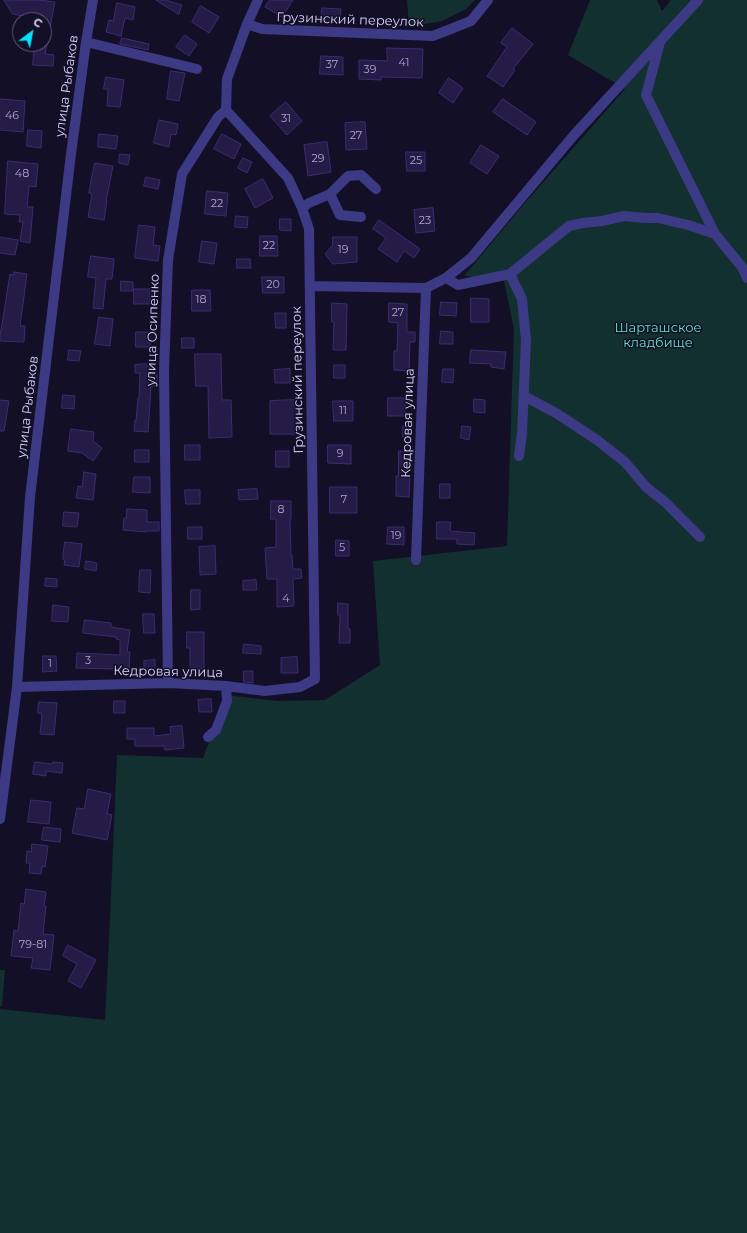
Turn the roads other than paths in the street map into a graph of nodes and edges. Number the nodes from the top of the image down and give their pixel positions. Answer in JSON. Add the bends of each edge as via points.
{"nodes":[{"id":1,"x":93,"y":0,"type":"edge"},
{"id":2,"x":258,"y":0,"type":"edge"},
{"id":3,"x":488,"y":0,"type":"edge"},
{"id":4,"x":698,"y":0,"type":"edge"},
{"id":5,"x":247,"y":24,"type":"junction"},
{"id":6,"x":660,"y":40,"type":"junction"},
{"id":7,"x":86,"y":42,"type":"junction"},
{"id":8,"x":197,"y":69,"type":"dead end"},
{"id":9,"x":226,"y":110,"type":"junction"},
{"id":10,"x":376,"y":189,"type":"dead end"},
{"id":11,"x":330,"y":194,"type":"junction"},
{"id":12,"x":302,"y":208,"type":"junction"},
{"id":13,"x":360,"y":217,"type":"dead end"},
{"id":14,"x":715,"y":234,"type":"junction"},
{"id":15,"x":510,"y":274,"type":"junction"},
{"id":16,"x":446,"y":278,"type":"junction"},
{"id":17,"x":747,"y":278,"type":"edge"},
{"id":18,"x":310,"y":286,"type":"junction"},
{"id":19,"x":426,"y":288,"type":"junction"},
{"id":20,"x":524,"y":396,"type":"junction"},
{"id":21,"x":519,"y":456,"type":"dead end"},
{"id":22,"x":700,"y":537,"type":"dead end"},
{"id":23,"x":416,"y":560,"type":"dead end"},
{"id":24,"x":315,"y":679,"type":"joint"},
{"id":25,"x":168,"y":683,"type":"junction"},
{"id":26,"x":226,"y":686,"type":"junction"},
{"id":27,"x":17,"y":687,"type":"junction"},
{"id":28,"x":208,"y":737,"type":"dead end"},
{"id":29,"x":0,"y":819,"type":"edge"}],
"edges":[{"from":1,"to":7,"type":"street","name":"улица Рыбаков"},
{"from":2,"to":5,"type":"street"},
{"from":3,"to":5,"type":"street","name":"Грузинский переулок","via":[[471,21],[433,36],[262,29]]},
{"from":4,"to":6,"type":"street"},
{"from":5,"to":9,"type":"street","via":[[227,79]]},
{"from":6,"to":14,"type":"street","via":[[646,95]]},
{"from":6,"to":16,"type":"street","via":[[574,135],[471,258]]},
{"from":7,"to":8,"type":"street"},
{"from":7,"to":27,"type":"street","name":"улица Рыбаков","via":[[30,497]]},
{"from":9,"to":12,"type":"street","name":"Грузинский переулок","via":[[288,178]]},
{"from":9,"to":25,"type":"street","name":"улица Осипенко","via":[[218,117],[182,174],[168,260],[164,372]]},
{"from":10,"to":11,"type":"street","via":[[361,175],[348,176]]},
{"from":11,"to":12,"type":"street","via":[[309,202]]},
{"from":11,"to":13,"type":"street","via":[[340,215]]},
{"from":12,"to":18,"type":"street","name":"Грузинский переулок","via":[[308,229]]},
{"from":14,"to":15,"type":"street","via":[[658,218],[624,216],[583,222],[569,226]]},
{"from":14,"to":17,"type":"street","via":[[742,267]]},
{"from":15,"to":16,"type":"street","via":[[458,285]]},
{"from":15,"to":20,"type":"street","via":[[522,299],[526,335]]},
{"from":16,"to":19,"type":"street"},
{"from":18,"to":19,"type":"street"},
{"from":18,"to":24,"type":"street","name":"Грузинский переулок"},
{"from":19,"to":23,"type":"street","name":"Кедровая улица"},
{"from":20,"to":21,"type":"street"},
{"from":20,"to":22,"type":"street","via":[[579,428],[625,462],[646,487]]},
{"from":24,"to":26,"type":"street","name":"Кедровая улица","via":[[300,687],[265,691]]},
{"from":25,"to":26,"type":"street","name":"Кедровая улица"},
{"from":25,"to":27,"type":"street","name":"Кедровая улица"},
{"from":26,"to":28,"type":"street","via":[[227,701],[216,730]]},
{"from":27,"to":29,"type":"street","name":"улица Рыбаков"}]}
